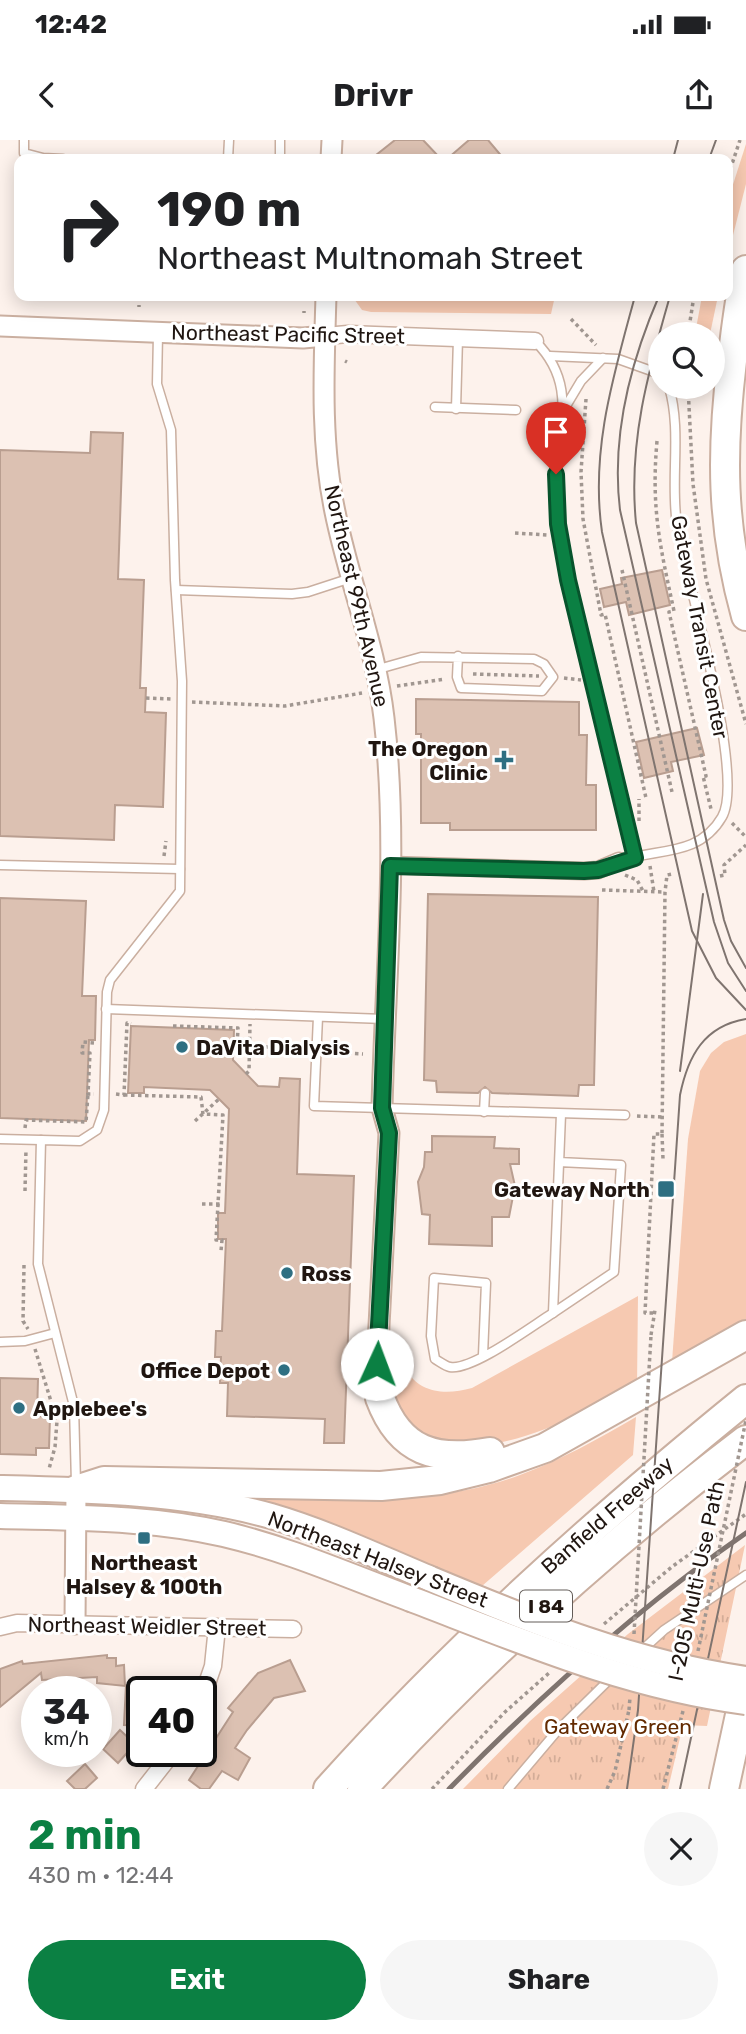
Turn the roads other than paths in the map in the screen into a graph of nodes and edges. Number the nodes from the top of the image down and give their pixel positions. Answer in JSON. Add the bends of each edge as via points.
{"nodes":[{"id":1,"x":24,"y":140,"type":"edge"},
{"id":2,"x":30,"y":154,"type":"edge"},
{"id":3,"x":746,"y":270,"type":"edge"},
{"id":4,"x":326,"y":301,"type":"edge"},
{"id":5,"x":0,"y":326,"type":"edge"},
{"id":6,"x":158,"y":331,"type":"junction"},
{"id":7,"x":325,"y":336,"type":"junction"},
{"id":8,"x":458,"y":338,"type":"junction"},
{"id":9,"x":535,"y":341,"type":"joint"},
{"id":10,"x":550,"y":356,"type":"junction"},
{"id":11,"x":603,"y":358,"type":"junction"},
{"id":12,"x":648,"y":368,"type":"edge"},
{"id":13,"x":746,"y":398,"type":"edge"},
{"id":14,"x":671,"y":399,"type":"edge"},
{"id":15,"x":435,"y":407,"type":"dead end"},
{"id":16,"x":456,"y":409,"type":"junction"},
{"id":17,"x":516,"y":410,"type":"dead end"},
{"id":18,"x":562,"y":414,"type":"junction"},
{"id":19,"x":351,"y":578,"type":"junction"},
{"id":20,"x":176,"y":590,"type":"junction"},
{"id":21,"x":744,"y":607,"type":"edge"},
{"id":22,"x":458,"y":656,"type":"junction"},
{"id":23,"x":375,"y":670,"type":"junction"},
{"id":24,"x":627,"y":859,"type":"junction"},
{"id":25,"x":0,"y":865,"type":"edge"},
{"id":26,"x":390,"y":866,"type":"junction"},
{"id":27,"x":180,"y":869,"type":"junction"},
{"id":28,"x":106,"y":1009,"type":"junction"},
{"id":29,"x":318,"y":1017,"type":"junction"},
{"id":30,"x":384,"y":1019,"type":"junction"},
{"id":31,"x":485,"y":1093,"type":"dead end"},
{"id":32,"x":382,"y":1108,"type":"junction"},
{"id":33,"x":484,"y":1112,"type":"junction"},
{"id":34,"x":561,"y":1114,"type":"junction"},
{"id":35,"x":625,"y":1115,"type":"road end"},
{"id":36,"x":0,"y":1139,"type":"edge"},
{"id":37,"x":41,"y":1140,"type":"junction"},
{"id":38,"x":559,"y":1161,"type":"junction"},
{"id":39,"x":553,"y":1313,"type":"junction"},
{"id":40,"x":55,"y":1333,"type":"junction"},
{"id":41,"x":746,"y":1335,"type":"edge"},
{"id":42,"x":0,"y":1342,"type":"edge"},
{"id":43,"x":483,"y":1355,"type":"junction"},
{"id":44,"x":380,"y":1398,"type":"joint"},
{"id":45,"x":746,"y":1399,"type":"edge"},
{"id":46,"x":746,"y":1440,"type":"edge"},
{"id":47,"x":545,"y":1448,"type":"junction"},
{"id":48,"x":0,"y":1488,"type":"edge"},
{"id":49,"x":76,"y":1490,"type":"junction"},
{"id":50,"x":0,"y":1516,"type":"edge"},
{"id":51,"x":76,"y":1518,"type":"junction"},
{"id":52,"x":746,"y":1575,"type":"edge"},
{"id":53,"x":75,"y":1624,"type":"junction"},
{"id":54,"x":0,"y":1627,"type":"edge"},
{"id":55,"x":217,"y":1627,"type":"junction"},
{"id":56,"x":293,"y":1629,"type":"dead end"},
{"id":57,"x":210,"y":1676,"type":"edge"},
{"id":58,"x":746,"y":1679,"type":"edge"},
{"id":59,"x":746,"y":1687,"type":"edge"},
{"id":60,"x":746,"y":1702,"type":"edge"},
{"id":61,"x":161,"y":1767,"type":"edge"},
{"id":62,"x":144,"y":1789,"type":"edge"},
{"id":63,"x":328,"y":1789,"type":"edge"},
{"id":64,"x":362,"y":1789,"type":"edge"},
{"id":65,"x":508,"y":1789,"type":"edge"},
{"id":66,"x":724,"y":1789,"type":"edge"}],
"edges":[{"from":1,"to":2,"type":"lane","via":[[24,153]]},
{"from":3,"to":21,"type":"highway","via":[[724,426],[722,475],[730,552]]},
{"from":4,"to":7,"type":"street","name":"Northeast 99th Avenue"},
{"from":5,"to":6,"type":"street","name":"Northeast Pacific Street"},
{"from":6,"to":7,"type":"street","name":"Northeast Pacific Street"},
{"from":6,"to":20,"type":"lane","via":[[157,384],[171,430]]},
{"from":7,"to":8,"type":"street","name":"Northeast Pacific Street"},
{"from":7,"to":19,"type":"street","name":"Northeast 99th Avenue","via":[[329,471]]},
{"from":8,"to":9,"type":"street","name":"Northeast Pacific Street"},
{"from":8,"to":16,"type":"lane"},
{"from":9,"to":10,"type":"lane"},
{"from":10,"to":11,"type":"lane"},
{"from":10,"to":18,"type":"lane","via":[[562,382]]},
{"from":11,"to":12,"type":"lane"},
{"from":11,"to":18,"type":"lane","via":[[581,381]]},
{"from":13,"to":21,"type":"highway","via":[[737,493]]},
{"from":14,"to":24,"type":"lane","name":"Gateway Transit Center","via":[[676,522],[723,724],[728,793],[722,817],[702,840],[673,851]]},
{"from":15,"to":16,"type":"lane"},
{"from":16,"to":17,"type":"lane"},
{"from":18,"to":24,"type":"lane","via":[[556,474],[563,553]]},
{"from":19,"to":20,"type":"lane","via":[[292,594]]},
{"from":19,"to":23,"type":"street","name":"Northeast 99th Avenue"},
{"from":20,"to":27,"type":"lane","via":[[183,716]]},
{"from":22,"to":22,"type":"lane","via":[[461,688],[542,691],[552,677],[544,664],[534,659]]},
{"from":22,"to":23,"type":"lane","via":[[421,657]]},
{"from":23,"to":26,"type":"street","name":"Northeast 99th Avenue","via":[[392,793]]},
{"from":24,"to":26,"type":"street","via":[[584,871]]},
{"from":25,"to":27,"type":"lane"},
{"from":26,"to":30,"type":"street","name":"Northeast 99th Avenue"},
{"from":27,"to":28,"type":"lane","via":[[177,898],[110,979]]},
{"from":28,"to":29,"type":"lane"},
{"from":28,"to":37,"type":"lane","via":[[101,1124],[80,1141]]},
{"from":29,"to":30,"type":"lane"},
{"from":29,"to":32,"type":"lane","via":[[314,1107]]},
{"from":30,"to":32,"type":"street","name":"Northeast 99th Avenue"},
{"from":31,"to":33,"type":"lane"},
{"from":32,"to":33,"type":"lane"},
{"from":32,"to":44,"type":"street","name":"Northeast 99th Avenue","via":[[389,1133],[377,1364]]},
{"from":33,"to":34,"type":"lane"},
{"from":34,"to":35,"type":"lane"},
{"from":34,"to":38,"type":"lane"},
{"from":36,"to":37,"type":"lane"},
{"from":37,"to":40,"type":"lane","via":[[38,1264]]},
{"from":38,"to":39,"type":"lane"},
{"from":38,"to":39,"type":"lane","via":[[621,1166],[614,1272]]},
{"from":39,"to":43,"type":"lane"},
{"from":40,"to":42,"type":"lane","via":[[25,1342]]},
{"from":40,"to":49,"type":"lane","via":[[74,1406]]},
{"from":41,"to":47,"type":"highway"},
{"from":43,"to":43,"type":"lane","via":[[466,1366],[449,1367],[435,1359],[431,1336],[434,1278],[486,1283]]},
{"from":44,"to":47,"type":"highway","via":[[404,1438],[432,1454],[463,1457],[508,1448]]},
{"from":45,"to":63,"type":"highway","name":"Banfield Freeway","number":"I 84","via":[[630,1493],[506,1605]]},
{"from":46,"to":64,"type":"highway","name":"Banfield Freeway","number":"I 84","via":[[658,1509],[523,1627]]},
{"from":47,"to":49,"type":"highway","via":[[489,1468],[410,1484],[104,1482]]},
{"from":48,"to":49,"type":"main road","name":"Northeast Halsey Street"},
{"from":49,"to":51,"type":"street"},
{"from":49,"to":58,"type":"main road","name":"Northeast Halsey Street","bridge":true,"via":[[248,1510],[308,1528],[615,1651],[677,1668]]},
{"from":50,"to":51,"type":"main road","name":"Northeast Halsey Street"},
{"from":51,"to":53,"type":"street"},
{"from":51,"to":60,"type":"main road","name":"Northeast Halsey Street","bridge":true,"via":[[224,1534],[274,1548],[599,1670],[673,1690]]},
{"from":52,"to":65,"type":"lane","via":[[664,1630],[595,1691]]},
{"from":53,"to":54,"type":"street","name":"Northeast Weidler Street"},
{"from":53,"to":55,"type":"street","name":"Northeast Weidler Street"},
{"from":55,"to":56,"type":"street","name":"Northeast Weidler Street"},
{"from":55,"to":57,"type":"street"},
{"from":59,"to":66,"type":"highway"},
{"from":61,"to":62,"type":"street"}]}
